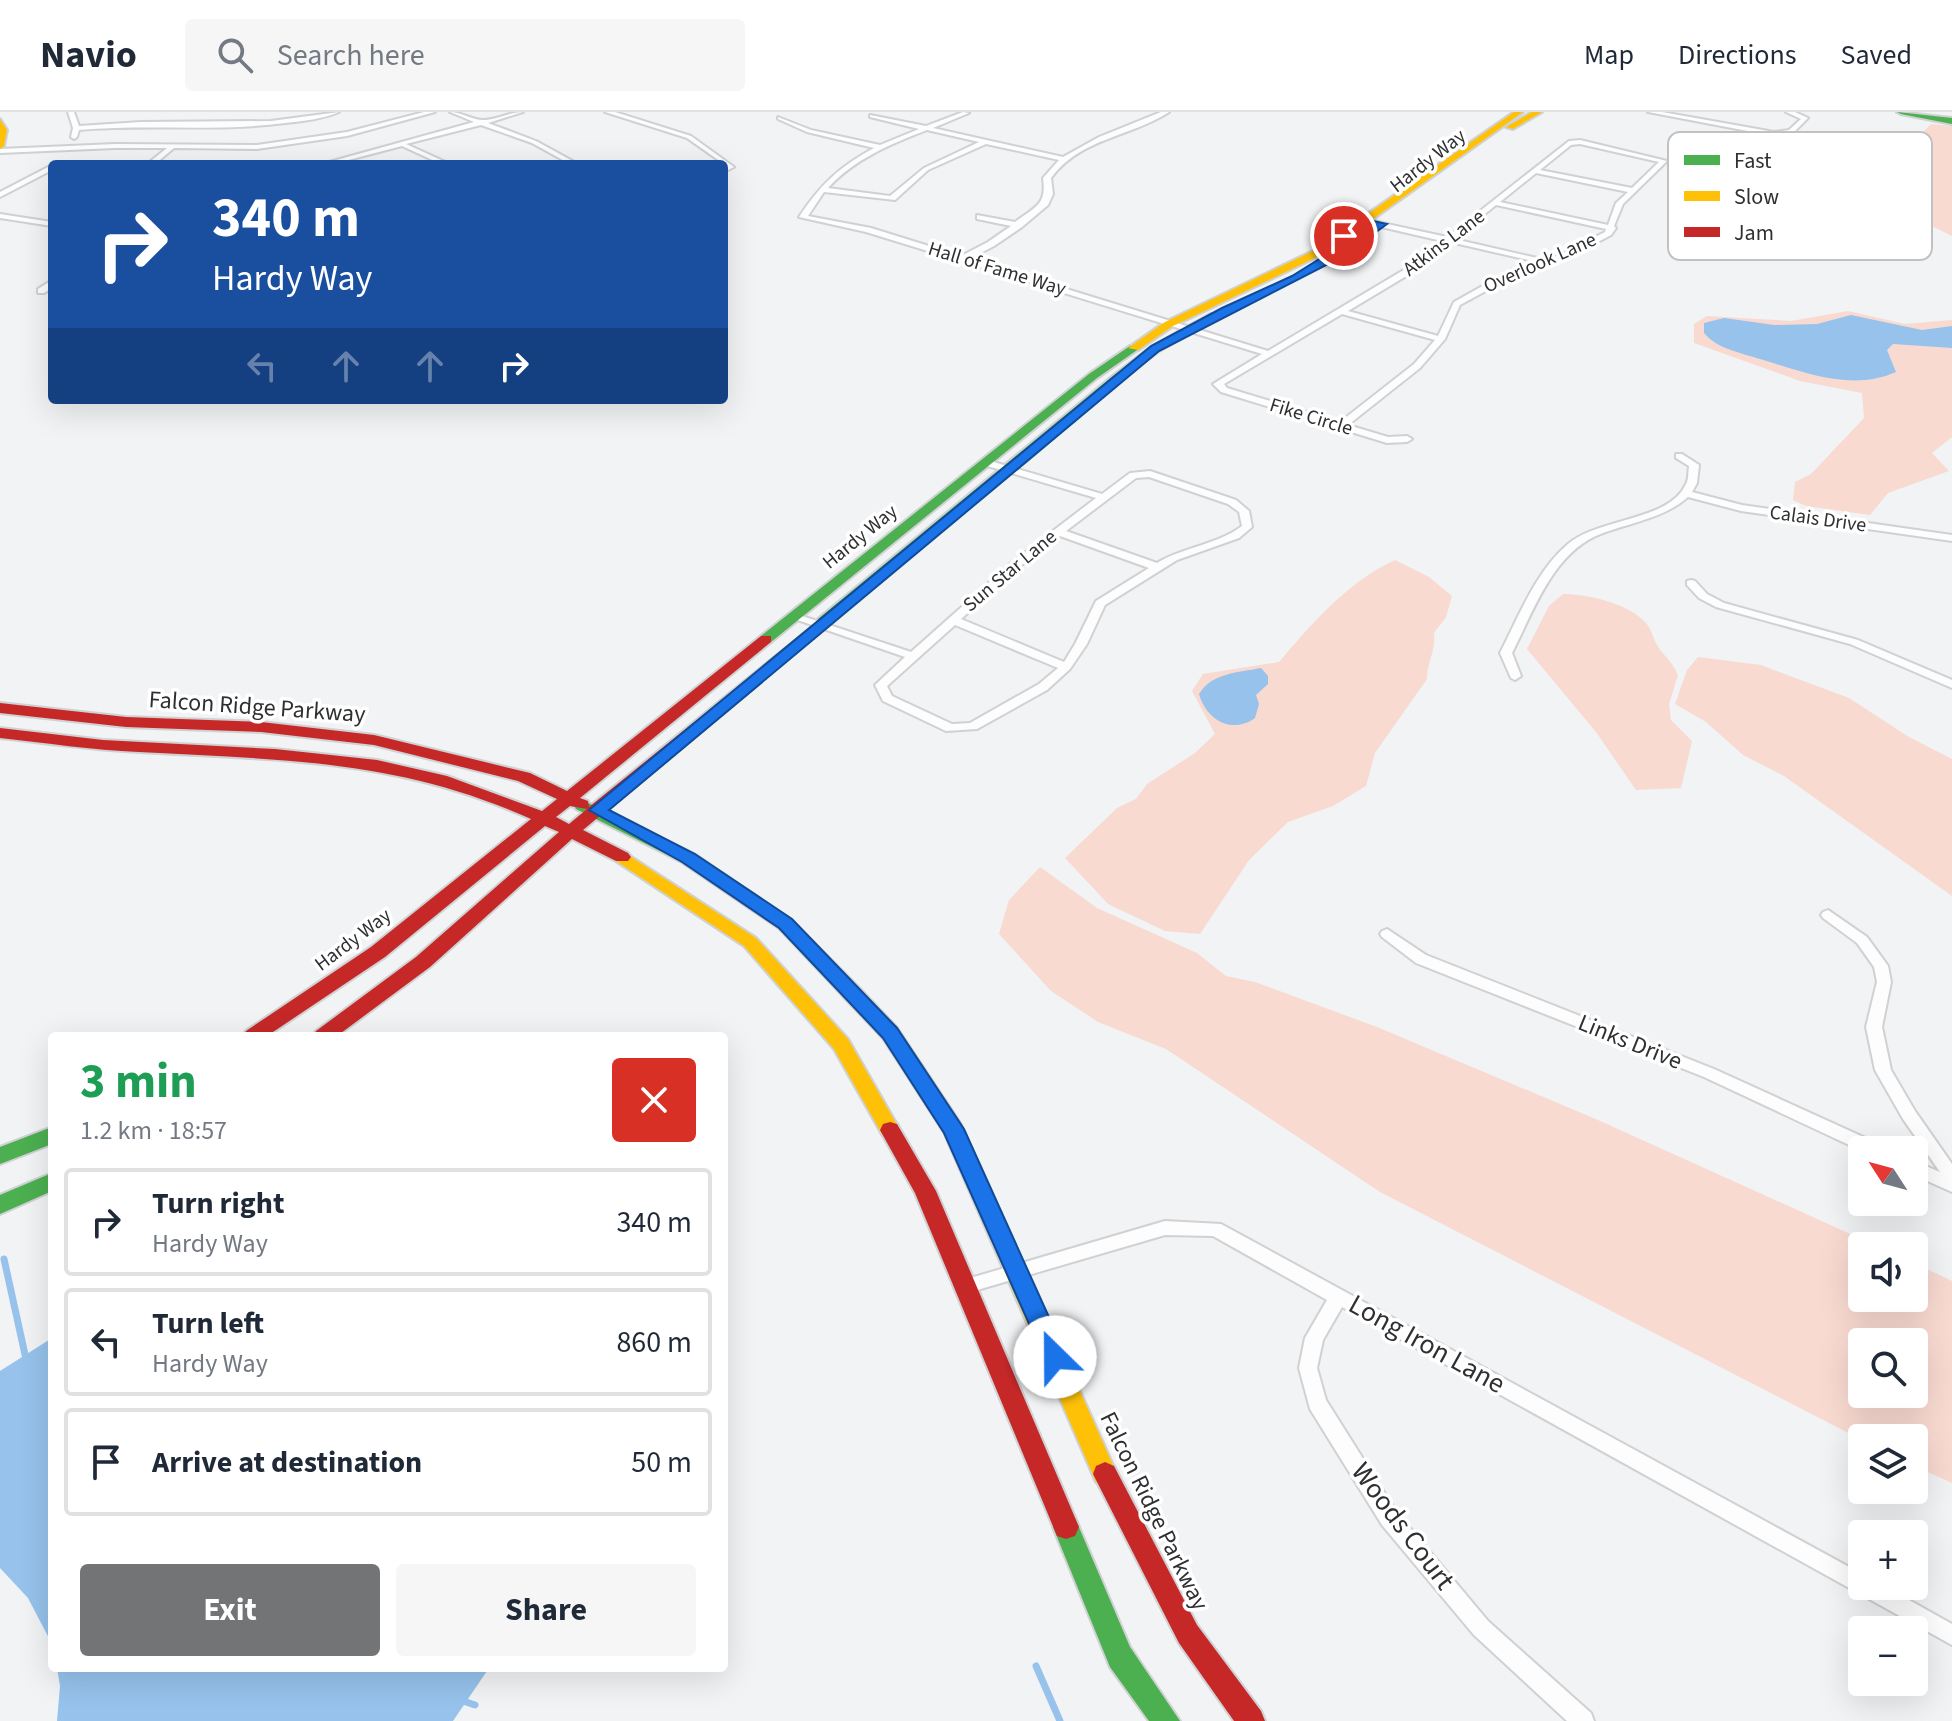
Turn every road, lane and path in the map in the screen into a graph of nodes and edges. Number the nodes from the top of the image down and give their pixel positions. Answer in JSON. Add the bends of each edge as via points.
{"nodes":[{"id":1,"x":71,"y":112,"type":"edge"},
{"id":2,"x":336,"y":112,"type":"edge"},
{"id":3,"x":432,"y":112,"type":"edge"},
{"id":4,"x":453,"y":112,"type":"edge"},
{"id":5,"x":520,"y":112,"type":"edge"},
{"id":6,"x":608,"y":112,"type":"edge"},
{"id":7,"x":795,"y":112,"type":"edge"},
{"id":8,"x":882,"y":112,"type":"edge"},
{"id":9,"x":1166,"y":112,"type":"edge"},
{"id":10,"x":1519,"y":112,"type":"edge"},
{"id":11,"x":1538,"y":112,"type":"edge"},
{"id":12,"x":1651,"y":112,"type":"edge"},
{"id":13,"x":1789,"y":112,"type":"edge"},
{"id":14,"x":1901,"y":112,"type":"edge"},
{"id":15,"x":966,"y":113,"type":"edge"},
{"id":16,"x":1952,"y":121,"type":"edge"},
{"id":17,"x":0,"y":122,"type":"edge"},
{"id":18,"x":483,"y":123,"type":"junction"},
{"id":19,"x":76,"y":128,"type":"junction"},
{"id":20,"x":926,"y":129,"type":"junction"},
{"id":21,"x":1773,"y":132,"type":"edge"},
{"id":22,"x":1788,"y":132,"type":"edge"},
{"id":23,"x":983,"y":143,"type":"junction"},
{"id":24,"x":405,"y":146,"type":"junction"},
{"id":25,"x":68,"y":148,"type":"junction"},
{"id":26,"x":882,"y":148,"type":"junction"},
{"id":27,"x":0,"y":149,"type":"edge"},
{"id":28,"x":172,"y":149,"type":"junction"},
{"id":29,"x":1064,"y":159,"type":"junction"},
{"id":30,"x":156,"y":160,"type":"edge"},
{"id":31,"x":343,"y":160,"type":"edge"},
{"id":32,"x":438,"y":160,"type":"edge"},
{"id":33,"x":568,"y":160,"type":"edge"},
{"id":34,"x":718,"y":160,"type":"edge"},
{"id":35,"x":1664,"y":161,"type":"joint"},
{"id":36,"x":48,"y":168,"type":"edge"},
{"id":37,"x":1535,"y":171,"type":"junction"},
{"id":38,"x":820,"y":189,"type":"junction"},
{"id":39,"x":1631,"y":190,"type":"junction"},
{"id":40,"x":0,"y":195,"type":"edge"},
{"id":41,"x":1495,"y":203,"type":"junction"},
{"id":42,"x":0,"y":216,"type":"edge"},
{"id":43,"x":980,"y":217,"type":"dead end"},
{"id":44,"x":1375,"y":222,"type":"junction"},
{"id":45,"x":48,"y":223,"type":"edge"},
{"id":46,"x":1019,"y":225,"type":"junction"},
{"id":47,"x":1612,"y":228,"type":"junction"},
{"id":48,"x":1452,"y":240,"type":"junction"},
{"id":49,"x":964,"y":258,"type":"junction"},
{"id":50,"x":1546,"y":262,"type":"junction"},
{"id":51,"x":48,"y":287,"type":"edge"},
{"id":52,"x":41,"y":291,"type":"dead end"},
{"id":53,"x":1340,"y":311,"type":"junction"},
{"id":54,"x":1169,"y":324,"type":"junction"},
{"id":55,"x":1189,"y":330,"type":"junction"},
{"id":56,"x":1441,"y":339,"type":"junction"},
{"id":57,"x":1266,"y":353,"type":"junction"},
{"id":58,"x":1218,"y":384,"type":"joint"},
{"id":59,"x":1341,"y":426,"type":"junction"},
{"id":60,"x":1407,"y":439,"type":"dead end"},
{"id":61,"x":1679,"y":456,"type":"dead end"},
{"id":62,"x":987,"y":463,"type":"junction"},
{"id":63,"x":1007,"y":468,"type":"junction"},
{"id":64,"x":1685,"y":493,"type":"junction"},
{"id":65,"x":1102,"y":497,"type":"junction"},
{"id":66,"x":1057,"y":531,"type":"junction"},
{"id":67,"x":1952,"y":538,"type":"edge"},
{"id":68,"x":1157,"y":567,"type":"junction"},
{"id":69,"x":1691,"y":583,"type":"dead end"},
{"id":70,"x":795,"y":617,"type":"junction"},
{"id":71,"x":953,"y":620,"type":"junction"},
{"id":72,"x":819,"y":625,"type":"junction"},
{"id":73,"x":912,"y":656,"type":"junction"},
{"id":74,"x":1066,"y":667,"type":"junction"},
{"id":75,"x":1515,"y":676,"type":"dead end"},
{"id":76,"x":1952,"y":684,"type":"edge"},
{"id":77,"x":0,"y":708,"type":"edge"},
{"id":78,"x":0,"y":733,"type":"edge"},
{"id":79,"x":571,"y":798,"type":"junction"},
{"id":80,"x":597,"y":810,"type":"junction"},
{"id":81,"x":545,"y":817,"type":"junction"},
{"id":82,"x":572,"y":830,"type":"junction"},
{"id":83,"x":1828,"y":915,"type":"dead end"},
{"id":84,"x":1387,"y":934,"type":"dead end"},
{"id":85,"x":259,"y":1032,"type":"edge"},
{"id":86,"x":328,"y":1032,"type":"edge"},
{"id":87,"x":48,"y":1137,"type":"edge"},
{"id":88,"x":1848,"y":1137,"type":"edge"},
{"id":89,"x":0,"y":1156,"type":"edge"},
{"id":90,"x":1928,"y":1174,"type":"edge"},
{"id":91,"x":1952,"y":1177,"type":"edge"},
{"id":92,"x":48,"y":1184,"type":"edge"},
{"id":93,"x":1952,"y":1185,"type":"edge"},
{"id":94,"x":0,"y":1205,"type":"edge"},
{"id":95,"x":1019,"y":1272,"type":"junction"},
{"id":96,"x":967,"y":1286,"type":"junction"},
{"id":97,"x":1339,"y":1296,"type":"junction"},
{"id":98,"x":1848,"y":1577,"type":"edge"},
{"id":99,"x":1890,"y":1600,"type":"edge"},
{"id":100,"x":1952,"y":1635,"type":"edge"},
{"id":101,"x":1166,"y":1721,"type":"edge"},
{"id":102,"x":1251,"y":1721,"type":"edge"},
{"id":103,"x":1583,"y":1721,"type":"edge"}],
"edges":[{"from":1,"to":19,"type":"street"},
{"from":2,"to":19,"type":"street","via":[[254,126],[145,122]]},
{"from":3,"to":28,"type":"street","via":[[286,144]]},
{"from":4,"to":18,"type":"street"},
{"from":5,"to":18,"type":"street"},
{"from":6,"to":34,"type":"street","via":[[689,137]]},
{"from":7,"to":26,"type":"street","via":[[780,118],[809,131]]},
{"from":8,"to":20,"type":"street","via":[[872,116]]},
{"from":9,"to":29,"type":"street"},
{"from":10,"to":44,"type":"main road","name":"Hardy Way"},
{"from":11,"to":44,"type":"main road","name":"Hardy Way"},
{"from":12,"to":21,"type":"street"},
{"from":13,"to":22,"type":"street","via":[[1805,118]]},
{"from":14,"to":16,"type":"main road"},
{"from":15,"to":20,"type":"street"},
{"from":17,"to":27,"type":"main road"},
{"from":18,"to":24,"type":"street"},
{"from":18,"to":33,"type":"street"},
{"from":19,"to":25,"type":"street"},
{"from":20,"to":23,"type":"street"},
{"from":20,"to":26,"type":"street"},
{"from":23,"to":29,"type":"street"},
{"from":23,"to":38,"type":"street","via":[[926,169],[892,198]]},
{"from":24,"to":31,"type":"street"},
{"from":24,"to":32,"type":"street"},
{"from":25,"to":27,"type":"street"},
{"from":25,"to":28,"type":"street"},
{"from":26,"to":38,"type":"street"},
{"from":28,"to":30,"type":"street"},
{"from":29,"to":46,"type":"street","via":[[1047,178],[1045,203]]},
{"from":35,"to":37,"type":"street","name":"Atkins Lane","via":[[1580,142],[1569,143]]},
{"from":35,"to":39,"type":"street","name":"Overlook Lane"},
{"from":36,"to":40,"type":"street"},
{"from":37,"to":39,"type":"street"},
{"from":37,"to":41,"type":"street","name":"Atkins Lane"},
{"from":38,"to":49,"type":"street","name":"Hall of Fame Way","via":[[803,217]]},
{"from":39,"to":47,"type":"street","name":"Overlook Lane","via":[[1620,203]]},
{"from":41,"to":47,"type":"street"},
{"from":41,"to":48,"type":"street","name":"Atkins Lane"},
{"from":42,"to":45,"type":"street"},
{"from":43,"to":46,"type":"street"},
{"from":44,"to":48,"type":"street"},
{"from":44,"to":54,"type":"main road","name":"Hardy Way"},
{"from":44,"to":55,"type":"main road","name":"Hardy Way","via":[[1338,255]]},
{"from":46,"to":49,"type":"street"},
{"from":47,"to":50,"type":"street","name":"Overlook Lane","via":[[1593,243]]},
{"from":48,"to":50,"type":"street"},
{"from":48,"to":53,"type":"street","name":"Atkins Lane"},
{"from":49,"to":54,"type":"street","name":"Hall of Fame Way"},
{"from":50,"to":56,"type":"street","name":"Overlook Lane","via":[[1514,272],[1457,304]]},
{"from":51,"to":52,"type":"street"},
{"from":53,"to":56,"type":"street"},
{"from":53,"to":57,"type":"street","name":"Atkins Lane"},
{"from":54,"to":55,"type":"street","name":"Hall of Fame Way"},
{"from":54,"to":62,"type":"main road","name":"Hardy Way","via":[[1093,376]]},
{"from":55,"to":57,"type":"street","name":"Hall of Fame Way"},
{"from":55,"to":63,"type":"main road","name":"Hardy Way","via":[[1155,349]]},
{"from":56,"to":59,"type":"street","name":"Overlook Lane","via":[[1417,366]]},
{"from":57,"to":58,"type":"street","name":"Atkins Lane"},
{"from":58,"to":59,"type":"street","name":"Fike Circle"},
{"from":59,"to":60,"type":"street","name":"Fike Circle","via":[[1387,440]]},
{"from":61,"to":64,"type":"street","via":[[1694,465]]},
{"from":62,"to":63,"type":"street"},
{"from":62,"to":70,"type":"main road","name":"Hardy Way"},
{"from":63,"to":65,"type":"street"},
{"from":63,"to":72,"type":"main road","name":"Hardy Way"},
{"from":64,"to":67,"type":"street","name":"Calais Drive","via":[[1741,508]]},
{"from":64,"to":75,"type":"street","via":[[1653,516],[1570,545],[1506,653]]},
{"from":65,"to":66,"type":"street","name":"Sun Star Lane"},
{"from":65,"to":68,"type":"street","name":"Sun Star Lane","via":[[1133,475],[1150,474],[1244,511],[1247,527],[1235,536]]},
{"from":66,"to":68,"type":"street"},
{"from":66,"to":71,"type":"street","name":"Sun Star Lane"},
{"from":68,"to":74,"type":"street","via":[[1100,603]]},
{"from":69,"to":76,"type":"street","via":[[1720,605],[1854,642]]},
{"from":70,"to":72,"type":"street"},
{"from":70,"to":79,"type":"main road","name":"Hardy Way"},
{"from":71,"to":73,"type":"street","name":"Sun Star Lane"},
{"from":71,"to":74,"type":"street"},
{"from":72,"to":73,"type":"street"},
{"from":72,"to":80,"type":"main road","name":"Hardy Way"},
{"from":73,"to":74,"type":"street","name":"Sun Star Lane","via":[[881,685],[887,698],[950,728],[973,726],[1043,687]]},
{"from":77,"to":79,"type":"main road","name":"Falcon Ridge Parkway","via":[[374,740],[524,777]]},
{"from":78,"to":81,"type":"main road","name":"Falcon Ridge Parkway","via":[[378,765],[471,788]]},
{"from":79,"to":80,"type":"main road","name":"Falcon Ridge Parkway"},
{"from":79,"to":81,"type":"main road","name":"Hardy Way"},
{"from":80,"to":82,"type":"main road","name":"Hardy Way"},
{"from":80,"to":95,"type":"main road","name":"Falcon Ridge Parkway","via":[[688,858],[785,924],[890,1033],[953,1129]]},
{"from":81,"to":82,"type":"main road","name":"Falcon Ridge Parkway"},
{"from":81,"to":85,"type":"main road","name":"Hardy Way","via":[[378,952]]},
{"from":82,"to":86,"type":"main road","name":"Hardy Way","via":[[423,962]]},
{"from":82,"to":96,"type":"main road","name":"Falcon Ridge Parkway","via":[[639,866],[750,942],[841,1044],[925,1191]]},
{"from":83,"to":91,"type":"street","via":[[1862,940],[1881,966],[1884,982],[1874,1027],[1883,1070]]},
{"from":84,"to":88,"type":"street","name":"Links Drive","via":[[1421,959],[1709,1073]]},
{"from":87,"to":89,"type":"main road"},
{"from":90,"to":93,"type":"street"},
{"from":92,"to":94,"type":"main road"},
{"from":95,"to":96,"type":"street","name":"Long Iron Lane"},
{"from":95,"to":97,"type":"street","name":"Long Iron Lane","via":[[1165,1228],[1215,1229]]},
{"from":95,"to":102,"type":"main road","name":"Falcon Ridge Parkway","via":[[1103,1470],[1181,1621]]},
{"from":96,"to":101,"type":"main road","name":"Falcon Ridge Parkway","via":[[1120,1657]]},
{"from":97,"to":98,"type":"street","name":"Long Iron Lane"},
{"from":97,"to":103,"type":"street","name":"Woods Court","via":[[1314,1338],[1308,1368],[1317,1403],[1399,1530],[1481,1628]]},
{"from":99,"to":100,"type":"street","name":"Long Iron Lane"}]}
